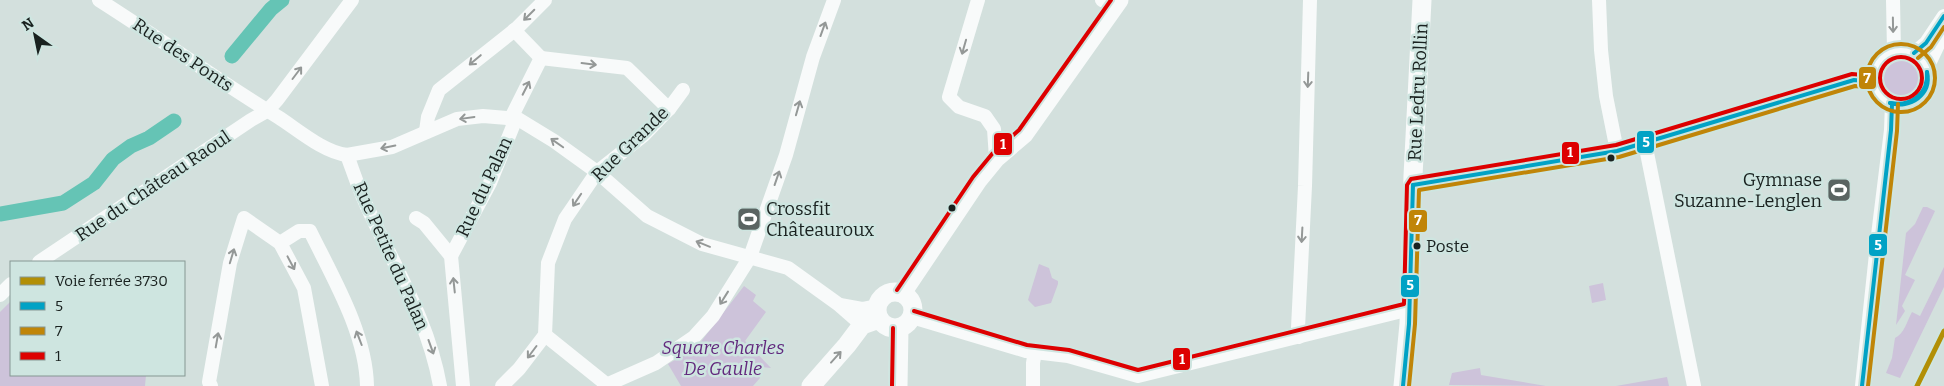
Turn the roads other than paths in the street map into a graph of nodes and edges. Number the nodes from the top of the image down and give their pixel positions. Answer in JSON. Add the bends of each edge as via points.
{"nodes":[{"id":1,"x":99,"y":0,"type":"edge"},
{"id":2,"x":352,"y":0,"type":"edge"},
{"id":3,"x":545,"y":0,"type":"edge"},
{"id":4,"x":834,"y":0,"type":"edge"},
{"id":5,"x":978,"y":0,"type":"edge"},
{"id":6,"x":1310,"y":0,"type":"edge"},
{"id":7,"x":1422,"y":0,"type":"edge"},
{"id":8,"x":1599,"y":0,"type":"edge"},
{"id":9,"x":1892,"y":0,"type":"edge"},
{"id":10,"x":1112,"y":2,"type":"edge"},
{"id":11,"x":1944,"y":16,"type":"edge"},
{"id":12,"x":514,"y":30,"type":"junction"},
{"id":13,"x":1944,"y":32,"type":"edge"},
{"id":14,"x":1894,"y":51,"type":"junction"},
{"id":15,"x":1914,"y":53,"type":"junction"},
{"id":16,"x":541,"y":58,"type":"junction"},
{"id":17,"x":1927,"y":68,"type":"junction"},
{"id":18,"x":1874,"y":82,"type":"junction"},
{"id":19,"x":683,"y":90,"type":"dead end"},
{"id":20,"x":1892,"y":104,"type":"junction"},
{"id":21,"x":669,"y":109,"type":"junction"},
{"id":22,"x":267,"y":111,"type":"junction"},
{"id":23,"x":511,"y":118,"type":"junction"},
{"id":24,"x":426,"y":131,"type":"junction"},
{"id":25,"x":1644,"y":143,"type":"junction"},
{"id":26,"x":1617,"y":150,"type":"junction"},
{"id":27,"x":344,"y":155,"type":"junction"},
{"id":28,"x":996,"y":158,"type":"junction"},
{"id":29,"x":597,"y":172,"type":"junction"},
{"id":30,"x":1413,"y":185,"type":"junction"},
{"id":31,"x":416,"y":218,"type":"dead end"},
{"id":32,"x":280,"y":243,"type":"junction"},
{"id":33,"x":451,"y":256,"type":"junction"},
{"id":34,"x":750,"y":257,"type":"junction"},
{"id":35,"x":40,"y":261,"type":"edge"},
{"id":36,"x":10,"y":285,"type":"edge"},
{"id":37,"x":902,"y":293,"type":"junction"},
{"id":38,"x":0,"y":295,"type":"edge"},
{"id":39,"x":839,"y":305,"type":"junction"},
{"id":40,"x":1410,"y":309,"type":"junction"},
{"id":41,"x":869,"y":319,"type":"junction"},
{"id":42,"x":905,"y":322,"type":"junction"},
{"id":43,"x":545,"y":335,"type":"junction"},
{"id":44,"x":1299,"y":337,"type":"junction"},
{"id":45,"x":1035,"y":352,"type":"junction"},
{"id":46,"x":1139,"y":381,"type":"edge"},
{"id":47,"x":605,"y":385,"type":"edge"},
{"id":48,"x":211,"y":386,"type":"edge"},
{"id":49,"x":322,"y":386,"type":"edge"},
{"id":50,"x":367,"y":386,"type":"edge"},
{"id":51,"x":440,"y":386,"type":"edge"},
{"id":52,"x":463,"y":386,"type":"edge"},
{"id":53,"x":502,"y":386,"type":"edge"},
{"id":54,"x":810,"y":386,"type":"edge"},
{"id":55,"x":898,"y":386,"type":"edge"},
{"id":56,"x":1033,"y":386,"type":"edge"},
{"id":57,"x":1402,"y":386,"type":"edge"},
{"id":58,"x":1694,"y":386,"type":"edge"},
{"id":59,"x":1862,"y":386,"type":"edge"}],
"edges":[{"from":1,"to":22,"type":"street","name":"Rue des Ponts"},
{"from":22,"to":2,"type":"street","name":"Rue du Château Raoul","one_way":true},
{"from":3,"to":12,"type":"street","one_way":true},
{"from":34,"to":4,"type":"street","one_way":true},
{"from":5,"to":28,"type":"street","one_way":true,"via":[[949,97],[959,107],[985,116],[994,129]]},
{"from":6,"to":44,"type":"street","one_way":true},
{"from":7,"to":30,"type":"main road","name":"Rue Ledru Rollin"},
{"from":8,"to":26,"type":"street","via":[[1606,96]]},
{"from":9,"to":14,"type":"street","one_way":true},
{"from":10,"to":28,"type":"main road","via":[[1024,134]]},
{"from":11,"to":15,"type":"street","via":[[1926,43]]},
{"from":12,"to":16,"type":"street"},
{"from":12,"to":24,"type":"street","one_way":true,"via":[[439,90]]},
{"from":13,"to":17,"type":"street"},
{"from":14,"to":15,"type":"street"},
{"from":14,"to":18,"type":"street","via":[[1878,62]]},
{"from":15,"to":17,"type":"street"},
{"from":16,"to":21,"type":"street","one_way":true,"via":[[627,68]]},
{"from":23,"to":16,"type":"street","name":"Rue du Palan","one_way":true},
{"from":17,"to":20,"type":"street","via":[[1928,82],[1921,96],[1908,104]]},
{"from":18,"to":20,"type":"street","via":[[1880,95]]},
{"from":18,"to":25,"type":"street","via":[[1854,80]]},
{"from":19,"to":21,"type":"street","name":"Rue Grande"},
{"from":20,"to":59,"type":"street"},
{"from":21,"to":29,"type":"street","name":"Rue Grande","via":[[644,136]]},
{"from":22,"to":27,"type":"street","name":"Rue des Ponts"},
{"from":22,"to":35,"type":"street","name":"Rue du Château Raoul"},
{"from":23,"to":24,"type":"street","one_way":true,"via":[[483,116],[457,119]]},
{"from":29,"to":23,"type":"street","one_way":true,"via":[[554,141]]},
{"from":23,"to":33,"type":"street","name":"Rue du Palan","via":[[513,126],[490,183]]},
{"from":24,"to":27,"type":"street","one_way":true,"via":[[392,146]]},
{"from":25,"to":26,"type":"street"},
{"from":25,"to":58,"type":"street"},
{"from":26,"to":30,"type":"street"},
{"from":27,"to":51,"type":"street","name":"Rue Petite du Palan","one_way":true,"via":[[414,300],[436,363]]},
{"from":28,"to":37,"type":"main road"},
{"from":34,"to":29,"type":"street","one_way":true,"via":[[702,244],[647,216]]},
{"from":29,"to":43,"type":"street","name":"Rue Grande","one_way":true,"via":[[564,219],[548,263]]},
{"from":30,"to":40,"type":"main road","name":"Rue Ledru Rollin"},
{"from":31,"to":33,"type":"street"},
{"from":48,"to":32,"type":"street","one_way":true,"via":[[209,382],[230,263],[244,218]]},
{"from":32,"to":49,"type":"street","one_way":true,"via":[[304,288]]},
{"from":50,"to":32,"type":"street","one_way":true,"via":[[362,346],[340,290],[310,230],[299,231]]},
{"from":52,"to":33,"type":"street","one_way":true},
{"from":34,"to":39,"type":"street","via":[[788,268]]},
{"from":34,"to":47,"type":"street","one_way":true,"via":[[713,316],[694,337],[656,363]]},
{"from":36,"to":38,"type":"street"},
{"from":37,"to":41,"type":"main road","via":[[886,293]]},
{"from":37,"to":42,"type":"main road","via":[[913,305]]},
{"from":39,"to":41,"type":"street"},
{"from":39,"to":41,"type":"street","via":[[862,309]]},
{"from":40,"to":44,"type":"street"},
{"from":40,"to":57,"type":"main road","name":"Rue Ledru Rollin"},
{"from":41,"to":42,"type":"main road","via":[[887,327]]},
{"from":54,"to":41,"type":"main road","one_way":true},
{"from":42,"to":45,"type":"street"},
{"from":42,"to":55,"type":"main road"},
{"from":43,"to":47,"type":"street"},
{"from":43,"to":53,"type":"street","one_way":true},
{"from":44,"to":46,"type":"street"},
{"from":45,"to":46,"type":"street","via":[[1068,356]]},
{"from":45,"to":56,"type":"street"}]}
